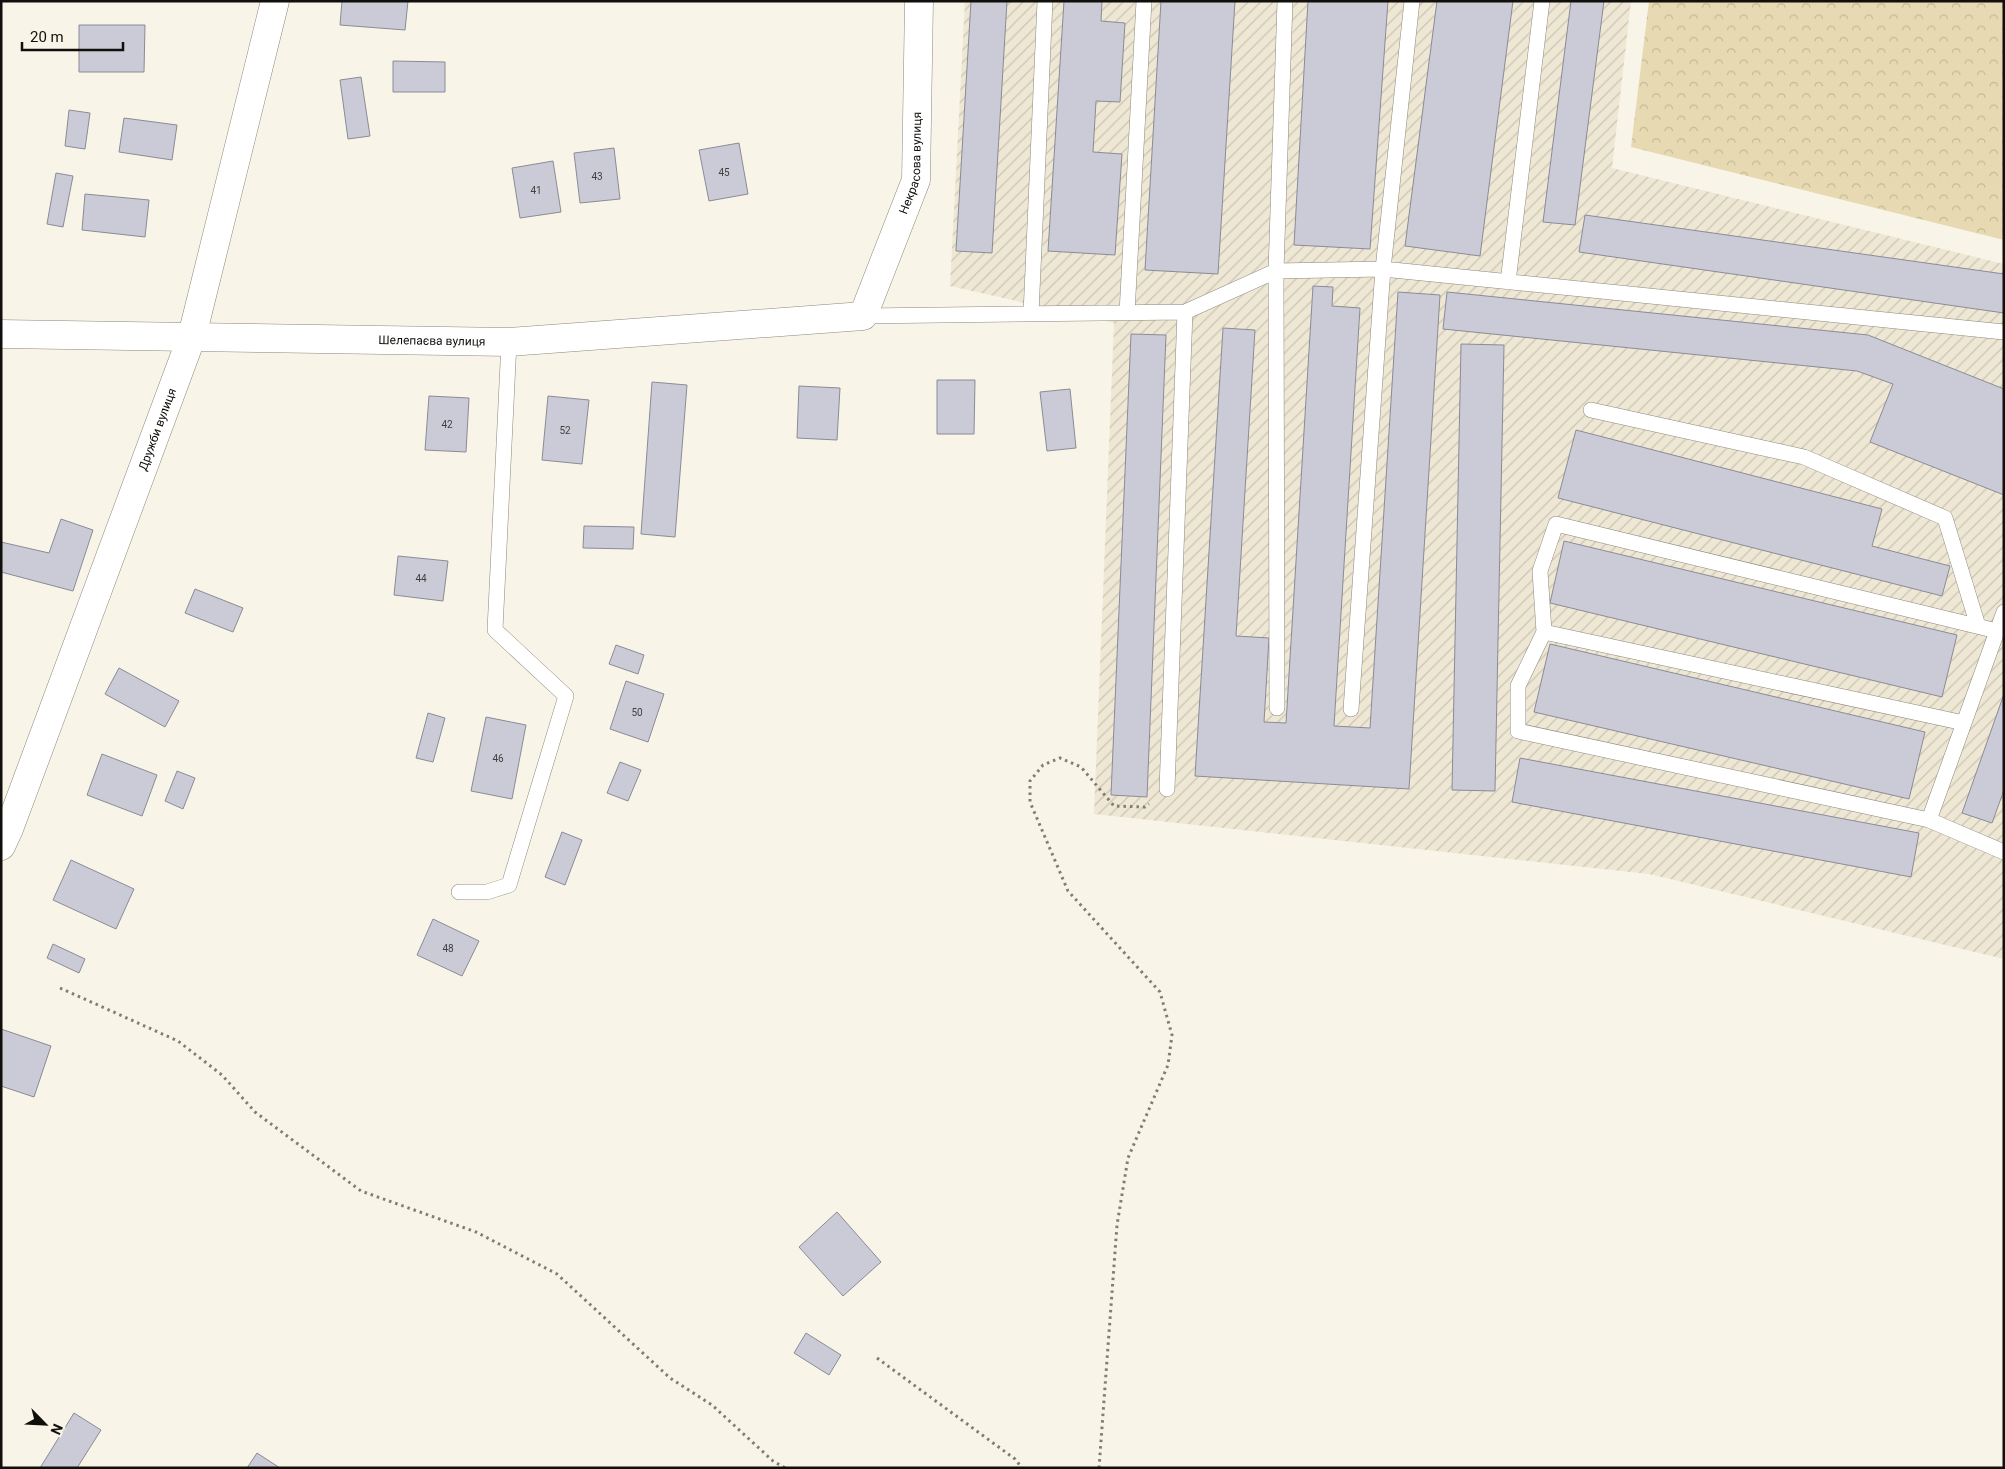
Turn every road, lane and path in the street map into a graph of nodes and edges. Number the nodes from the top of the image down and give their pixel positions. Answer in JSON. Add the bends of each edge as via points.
{"nodes":[{"id":1,"x":275,"y":1,"type":"edge"},
{"id":2,"x":919,"y":1,"type":"edge"},
{"id":3,"x":1045,"y":1,"type":"edge"},
{"id":4,"x":1144,"y":1,"type":"edge"},
{"id":5,"x":1286,"y":1,"type":"edge"},
{"id":6,"x":1412,"y":1,"type":"edge"},
{"id":7,"x":1542,"y":1,"type":"edge"},
{"id":8,"x":1383,"y":269,"type":"junction"},
{"id":9,"x":1276,"y":271,"type":"junction"},
{"id":10,"x":1508,"y":282,"type":"junction"},
{"id":11,"x":1184,"y":312,"type":"junction"},
{"id":12,"x":1128,"y":313,"type":"junction"},
{"id":13,"x":1031,"y":314,"type":"junction"},
{"id":14,"x":862,"y":316,"type":"junction"},
{"id":15,"x":2004,"y":332,"type":"edge"},
{"id":16,"x":1,"y":334,"type":"edge"},
{"id":17,"x":192,"y":336,"type":"junction"},
{"id":18,"x":509,"y":342,"type":"junction"},
{"id":19,"x":1591,"y":410,"type":"dead end"},
{"id":20,"x":2004,"y":612,"type":"edge"},
{"id":21,"x":1978,"y":626,"type":"junction"},
{"id":22,"x":1997,"y":631,"type":"junction"},
{"id":23,"x":1544,"y":632,"type":"junction"},
{"id":24,"x":1277,"y":708,"type":"dead end"},
{"id":25,"x":1351,"y":709,"type":"dead end"},
{"id":26,"x":1964,"y":723,"type":"junction"},
{"id":27,"x":1167,"y":789,"type":"joint"},
{"id":28,"x":1929,"y":820,"type":"junction"},
{"id":29,"x":1,"y":846,"type":"edge"},
{"id":30,"x":2004,"y":852,"type":"edge"},
{"id":31,"x":459,"y":892,"type":"dead end"},
{"id":32,"x":60,"y":988,"type":"dead end"},
{"id":33,"x":877,"y":1358,"type":"dead end"},
{"id":34,"x":785,"y":1468,"type":"edge"},
{"id":35,"x":1022,"y":1468,"type":"edge"},
{"id":36,"x":1099,"y":1468,"type":"edge"}],
"edges":[{"from":1,"to":17,"type":"street","name":"Дружби вулиця"},
{"from":2,"to":14,"type":"street","name":"Некрасова вулиця","via":[[916,180]]},
{"from":3,"to":13,"type":"lane"},
{"from":4,"to":12,"type":"lane"},
{"from":5,"to":9,"type":"lane"},
{"from":6,"to":8,"type":"lane"},
{"from":7,"to":10,"type":"lane"},
{"from":8,"to":9,"type":"lane"},
{"from":8,"to":10,"type":"lane"},
{"from":8,"to":25,"type":"lane"},
{"from":9,"to":11,"type":"lane"},
{"from":9,"to":24,"type":"lane"},
{"from":10,"to":15,"type":"lane"},
{"from":11,"to":12,"type":"lane"},
{"from":11,"to":27,"type":"lane"},
{"from":12,"to":13,"type":"lane"},
{"from":13,"to":14,"type":"lane"},
{"from":14,"to":18,"type":"street","name":"Шелепаєва вулиця"},
{"from":16,"to":17,"type":"street","name":"Шелепаєва вулиця"},
{"from":17,"to":18,"type":"street","name":"Шелепаєва вулиця"},
{"from":17,"to":29,"type":"street","name":"Дружби вулиця"},
{"from":18,"to":31,"type":"lane","via":[[495,630],[566,696],[509,886],[487,892]]},
{"from":19,"to":21,"type":"lane","via":[[1804,457],[1945,518]]},
{"from":20,"to":22,"type":"lane"},
{"from":21,"to":22,"type":"lane"},
{"from":21,"to":23,"type":"lane","via":[[1556,524],[1540,571]]},
{"from":22,"to":26,"type":"lane"},
{"from":23,"to":26,"type":"lane"},
{"from":23,"to":28,"type":"lane","via":[[1518,686],[1518,731]]},
{"from":26,"to":28,"type":"lane"},
{"from":27,"to":36,"type":"path","via":[[1145,807],[1114,806],[1081,767],[1060,758],[1044,765],[1030,781],[1030,802],[1068,891],[1160,992],[1172,1034],[1168,1065],[1128,1158],[1117,1225]]},
{"from":28,"to":30,"type":"lane"},
{"from":32,"to":34,"type":"path","via":[[178,1041],[222,1075],[255,1112],[361,1191],[476,1232],[557,1274],[670,1378],[712,1405],[773,1461]]},
{"from":33,"to":35,"type":"path","via":[[1015,1459]]}]}
